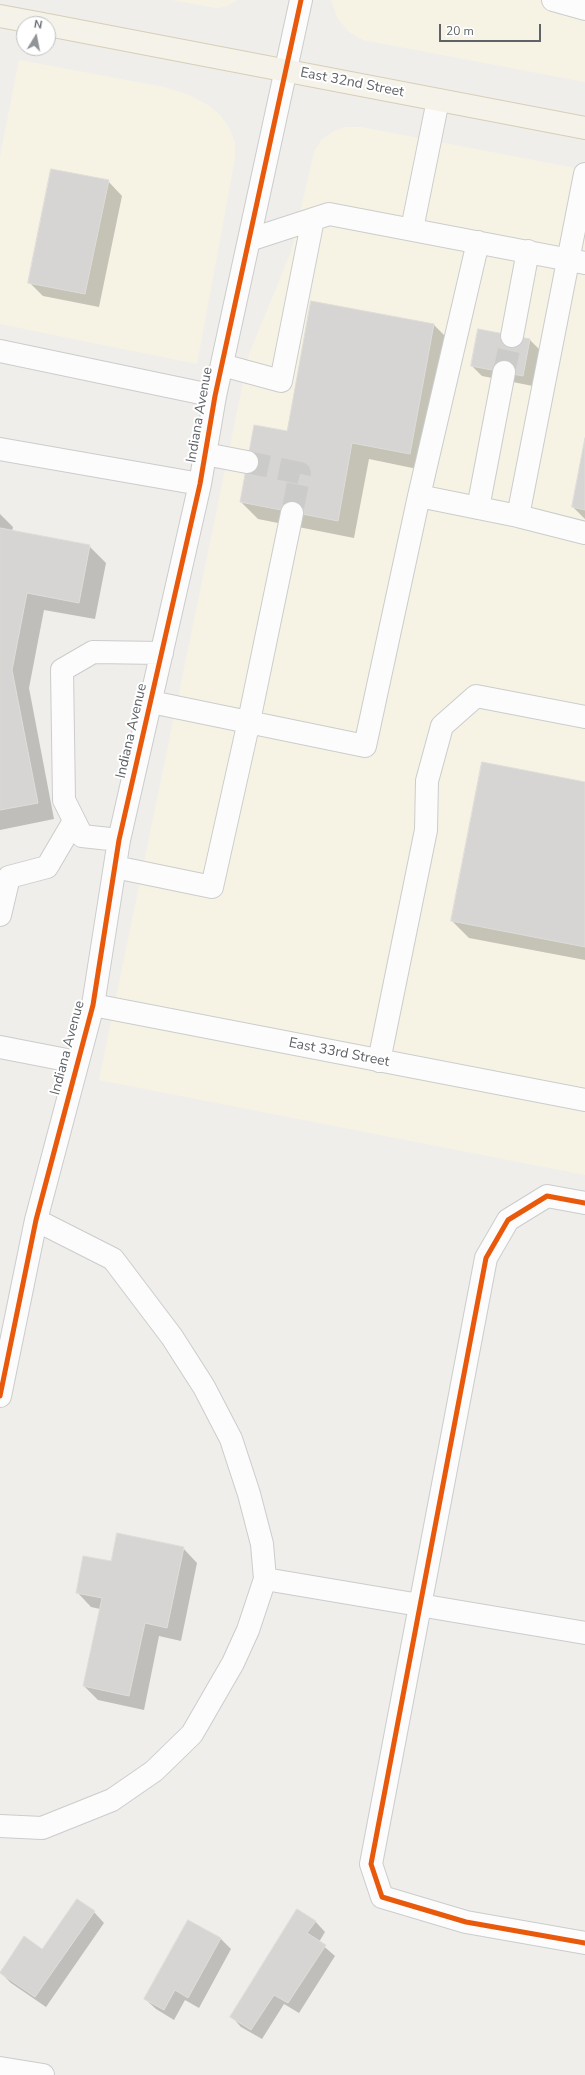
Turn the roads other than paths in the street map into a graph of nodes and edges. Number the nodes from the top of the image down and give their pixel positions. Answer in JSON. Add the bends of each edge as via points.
{"nodes":[{"id":1,"x":301,"y":0,"type":"edge"},
{"id":2,"x":553,"y":0,"type":"edge"},
{"id":3,"x":585,"y":9,"type":"edge"},
{"id":4,"x":0,"y":16,"type":"edge"},
{"id":5,"x":16,"y":19,"type":"edge"},
{"id":6,"x":56,"y":27,"type":"edge"},
{"id":7,"x":286,"y":71,"type":"junction"},
{"id":8,"x":438,"y":100,"type":"junction"},
{"id":9,"x":585,"y":128,"type":"edge"},
{"id":10,"x":585,"y":174,"type":"edge"},
{"id":11,"x":313,"y":219,"type":"junction"},
{"id":12,"x":412,"y":229,"type":"junction"},
{"id":13,"x":249,"y":240,"type":"junction"},
{"id":14,"x":478,"y":242,"type":"junction"},
{"id":15,"x":528,"y":251,"type":"junction"},
{"id":16,"x":576,"y":261,"type":"edge"},
{"id":17,"x":512,"y":336,"type":"tunnel mouth"},
{"id":18,"x":0,"y":352,"type":"edge"},
{"id":19,"x":222,"y":365,"type":"junction"},
{"id":20,"x":504,"y":372,"type":"tunnel mouth"},
{"id":21,"x":215,"y":396,"type":"junction"},
{"id":22,"x":0,"y":449,"type":"edge"},
{"id":23,"x":205,"y":454,"type":"junction"},
{"id":24,"x":247,"y":462,"type":"tunnel mouth"},
{"id":25,"x":200,"y":484,"type":"junction"},
{"id":26,"x":419,"y":496,"type":"junction"},
{"id":27,"x":478,"y":508,"type":"junction"},
{"id":28,"x":292,"y":512,"type":"tunnel mouth"},
{"id":29,"x":518,"y":516,"type":"junction"},
{"id":30,"x":585,"y":533,"type":"edge"},
{"id":31,"x":162,"y":653,"type":"junction"},
{"id":32,"x":151,"y":702,"type":"junction"},
{"id":33,"x":585,"y":717,"type":"edge"},
{"id":34,"x":249,"y":721,"type":"junction"},
{"id":35,"x":74,"y":820,"type":"junction"},
{"id":36,"x":119,"y":840,"type":"junction"},
{"id":37,"x":115,"y":867,"type":"junction"},
{"id":38,"x":5,"y":876,"type":"edge"},
{"id":39,"x":0,"y":915,"type":"edge"},
{"id":40,"x":93,"y":1005,"type":"junction"},
{"id":41,"x":0,"y":1047,"type":"edge"},
{"id":42,"x":379,"y":1061,"type":"junction"},
{"id":43,"x":77,"y":1062,"type":"junction"},
{"id":44,"x":585,"y":1100,"type":"edge"},
{"id":45,"x":585,"y":1203,"type":"edge"},
{"id":46,"x":36,"y":1220,"type":"junction"},
{"id":47,"x":0,"y":1396,"type":"edge"},
{"id":48,"x":265,"y":1579,"type":"junction"},
{"id":49,"x":420,"y":1604,"type":"junction"},
{"id":50,"x":585,"y":1633,"type":"edge"},
{"id":51,"x":0,"y":1826,"type":"edge"},
{"id":52,"x":585,"y":1943,"type":"edge"},
{"id":53,"x":0,"y":2068,"type":"edge"},
{"id":54,"x":43,"y":2075,"type":"edge"}],
"edges":[{"from":1,"to":7,"type":"street","name":"Indiana Avenue"},
{"from":2,"to":3,"type":"street"},
{"from":4,"to":5,"type":"main road"},
{"from":6,"to":7,"type":"main road","name":"East 32nd Street"},
{"from":7,"to":8,"type":"main road","name":"East 32nd Street"},
{"from":7,"to":13,"type":"street","name":"Indiana Avenue"},
{"from":8,"to":9,"type":"main road","name":"East 32nd Street"},
{"from":8,"to":12,"type":"street"},
{"from":10,"to":16,"type":"street"},
{"from":11,"to":12,"type":"street","via":[[329,214]]},
{"from":11,"to":13,"type":"street"},
{"from":11,"to":19,"type":"street","via":[[281,381]]},
{"from":12,"to":14,"type":"street"},
{"from":13,"to":19,"type":"street","name":"Indiana Avenue"},
{"from":14,"to":15,"type":"street"},
{"from":14,"to":26,"type":"street"},
{"from":15,"to":16,"type":"street"},
{"from":15,"to":17,"type":"street"},
{"from":16,"to":29,"type":"street"},
{"from":18,"to":21,"type":"street"},
{"from":19,"to":21,"type":"street","name":"Indiana Avenue"},
{"from":20,"to":27,"type":"street"},
{"from":21,"to":23,"type":"street","name":"Indiana Avenue"},
{"from":22,"to":25,"type":"street"},
{"from":23,"to":24,"type":"street"},
{"from":23,"to":25,"type":"street","name":"Indiana Avenue"},
{"from":25,"to":31,"type":"street","name":"Indiana Avenue"},
{"from":26,"to":27,"type":"street"},
{"from":26,"to":34,"type":"street","via":[[366,746]]},
{"from":27,"to":29,"type":"street"},
{"from":28,"to":34,"type":"street"},
{"from":29,"to":30,"type":"street"},
{"from":31,"to":32,"type":"street","name":"Indiana Avenue"},
{"from":31,"to":35,"type":"street","via":[[93,652],[62,670],[64,800]]},
{"from":32,"to":34,"type":"street"},
{"from":32,"to":36,"type":"street","name":"Indiana Avenue"},
{"from":33,"to":42,"type":"street","via":[[476,696],[442,726],[427,781],[426,830]]},
{"from":34,"to":37,"type":"street","via":[[212,887]]},
{"from":35,"to":36,"type":"street","via":[[82,836]]},
{"from":35,"to":38,"type":"street","via":[[47,867]]},
{"from":36,"to":37,"type":"street","name":"Indiana Avenue"},
{"from":37,"to":40,"type":"street","name":"Indiana Avenue"},
{"from":38,"to":39,"type":"street"},
{"from":40,"to":42,"type":"street","name":"East 33rd Street"},
{"from":40,"to":43,"type":"street","name":"Indiana Avenue"},
{"from":41,"to":43,"type":"street"},
{"from":42,"to":44,"type":"street","name":"East 33rd Street"},
{"from":43,"to":46,"type":"street","name":"Indiana Avenue"},
{"from":45,"to":49,"type":"street","via":[[547,1196],[508,1220],[486,1258]]},
{"from":46,"to":47,"type":"street","name":"Indiana Avenue"},
{"from":46,"to":48,"type":"street","via":[[113,1259],[172,1337],[200,1381],[231,1439],[262,1544]]},
{"from":48,"to":49,"type":"street"},
{"from":48,"to":51,"type":"street","via":[[248,1630],[233,1663],[192,1734],[154,1771],[112,1800],[42,1828]]},
{"from":49,"to":50,"type":"street"},
{"from":49,"to":52,"type":"street","via":[[371,1864],[382,1897],[466,1922]]},
{"from":53,"to":54,"type":"street"}]}
